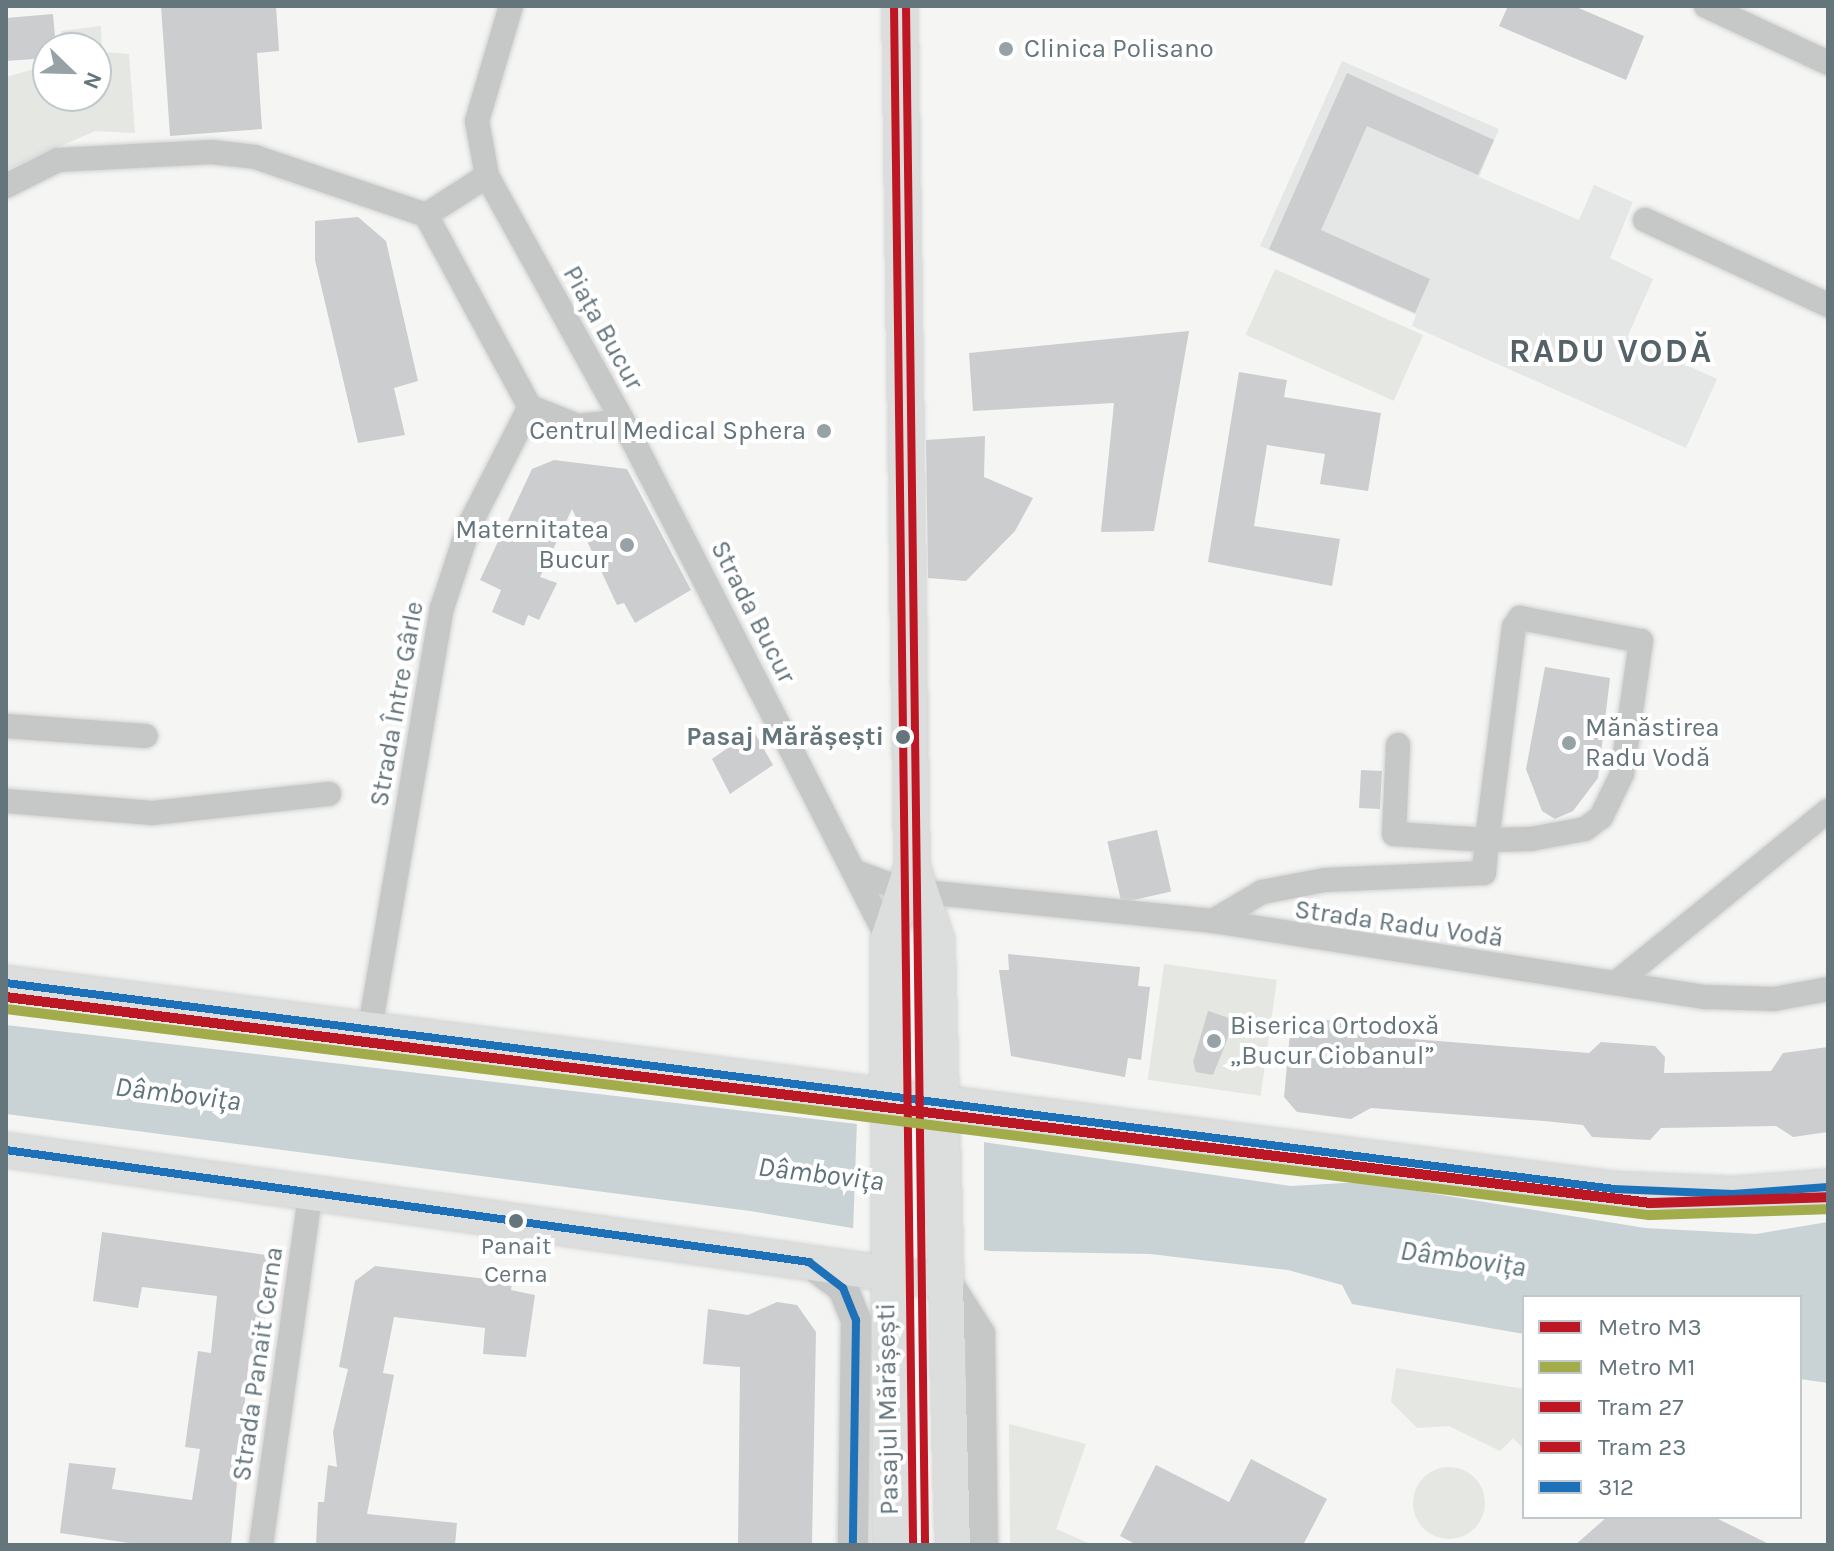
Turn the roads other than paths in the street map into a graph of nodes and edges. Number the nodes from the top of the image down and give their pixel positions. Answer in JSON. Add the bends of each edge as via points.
{"nodes":[{"id":1,"x":511,"y":6,"type":"edge"},
{"id":2,"x":900,"y":6,"type":"edge"},
{"id":3,"x":1706,"y":6,"type":"edge"},
{"id":4,"x":1828,"y":63,"type":"edge"},
{"id":5,"x":487,"y":176,"type":"junction"},
{"id":6,"x":6,"y":186,"type":"edge"},
{"id":7,"x":426,"y":215,"type":"junction"},
{"id":8,"x":1645,"y":220,"type":"dead end"},
{"id":9,"x":1828,"y":305,"type":"edge"},
{"id":10,"x":530,"y":407,"type":"junction"},
{"id":11,"x":623,"y":421,"type":"junction"},
{"id":12,"x":6,"y":726,"type":"edge"},
{"id":13,"x":146,"y":736,"type":"dead end"},
{"id":14,"x":1398,"y":745,"type":"dead end"},
{"id":15,"x":329,"y":794,"type":"dead end"},
{"id":16,"x":6,"y":801,"type":"edge"},
{"id":17,"x":1828,"y":811,"type":"edge"},
{"id":18,"x":1487,"y":840,"type":"junction"},
{"id":19,"x":856,"y":872,"type":"junction"},
{"id":20,"x":912,"y":882,"type":"junction"},
{"id":21,"x":1213,"y":921,"type":"junction"},
{"id":22,"x":888,"y":939,"type":"junction"},
{"id":23,"x":6,"y":983,"type":"edge"},
{"id":24,"x":1616,"y":983,"type":"junction"},
{"id":25,"x":1828,"y":989,"type":"edge"},
{"id":26,"x":370,"y":1028,"type":"junction"},
{"id":27,"x":886,"y":1108,"type":"junction"},
{"id":28,"x":944,"y":1115,"type":"junction"},
{"id":29,"x":6,"y":1150,"type":"edge"},
{"id":30,"x":1828,"y":1187,"type":"edge"},
{"id":31,"x":311,"y":1191,"type":"junction"},
{"id":32,"x":886,"y":1256,"type":"junction"},
{"id":33,"x":809,"y":1262,"type":"junction"},
{"id":34,"x":947,"y":1266,"type":"junction"},
{"id":35,"x":856,"y":1320,"type":"junction"},
{"id":36,"x":261,"y":1545,"type":"edge"},
{"id":37,"x":853,"y":1545,"type":"edge"},
{"id":38,"x":890,"y":1545,"type":"edge"},
{"id":39,"x":953,"y":1545,"type":"edge"},
{"id":40,"x":983,"y":1545,"type":"edge"}],
"edges":[{"from":1,"to":5,"type":"street","via":[[477,121]]},
{"from":2,"to":20,"type":"main road"},
{"from":3,"to":4,"type":"street"},
{"from":5,"to":7,"type":"street"},
{"from":5,"to":11,"type":"street","name":"Piața Bucur"},
{"from":6,"to":7,"type":"street","via":[[58,160],[212,152],[255,157]]},
{"from":7,"to":10,"type":"street"},
{"from":8,"to":9,"type":"street"},
{"from":10,"to":11,"type":"street","name":"Piața Bucur","via":[[578,426]]},
{"from":10,"to":26,"type":"street","name":"Strada Între Gârle","via":[[469,526],[442,608]]},
{"from":11,"to":19,"type":"street","name":"Strada Bucur"},
{"from":12,"to":13,"type":"street"},
{"from":14,"to":18,"type":"street","via":[[1394,834]]},
{"from":15,"to":16,"type":"street","via":[[153,813]]},
{"from":17,"to":24,"type":"street"},
{"from":18,"to":18,"type":"street","via":[[1568,835],[1601,817],[1622,774],[1641,641],[1520,618]]},
{"from":18,"to":21,"type":"street","via":[[1484,873],[1325,880],[1262,892]]},
{"from":19,"to":20,"type":"street"},
{"from":19,"to":22,"type":"street","name":"Strada Bucur"},
{"from":20,"to":21,"type":"street","name":"Strada Radu Vodă"},
{"from":20,"to":22,"type":"main road","name":"Pasajul Mărășești"},
{"from":20,"to":28,"type":"main road","via":[[937,940]]},
{"from":21,"to":24,"type":"street","name":"Strada Radu Vodă"},
{"from":22,"to":27,"type":"main road","name":"Pasajul Mărășești"},
{"from":23,"to":26,"type":"main road"},
{"from":24,"to":25,"type":"street","name":"Strada Radu Vodă","via":[[1747,1000]]},
{"from":26,"to":27,"type":"main road"},
{"from":27,"to":28,"type":"main road"},
{"from":27,"to":32,"type":"main road","name":"Pasajul Mărășești"},
{"from":28,"to":30,"type":"main road","via":[[1613,1189],[1733,1194]]},
{"from":28,"to":34,"type":"main road"},
{"from":29,"to":31,"type":"main road"},
{"from":31,"to":33,"type":"main road"},
{"from":31,"to":36,"type":"street","name":"Strada Panait Cerna"},
{"from":32,"to":33,"type":"main road"},
{"from":32,"to":34,"type":"main road"},
{"from":32,"to":35,"type":"street"},
{"from":32,"to":38,"type":"main road","name":"Pasajul Mărășești"},
{"from":33,"to":35,"type":"street","via":[[843,1288]]},
{"from":34,"to":39,"type":"main road"},
{"from":34,"to":40,"type":"street","via":[[980,1334]]},
{"from":35,"to":37,"type":"street"}]}
